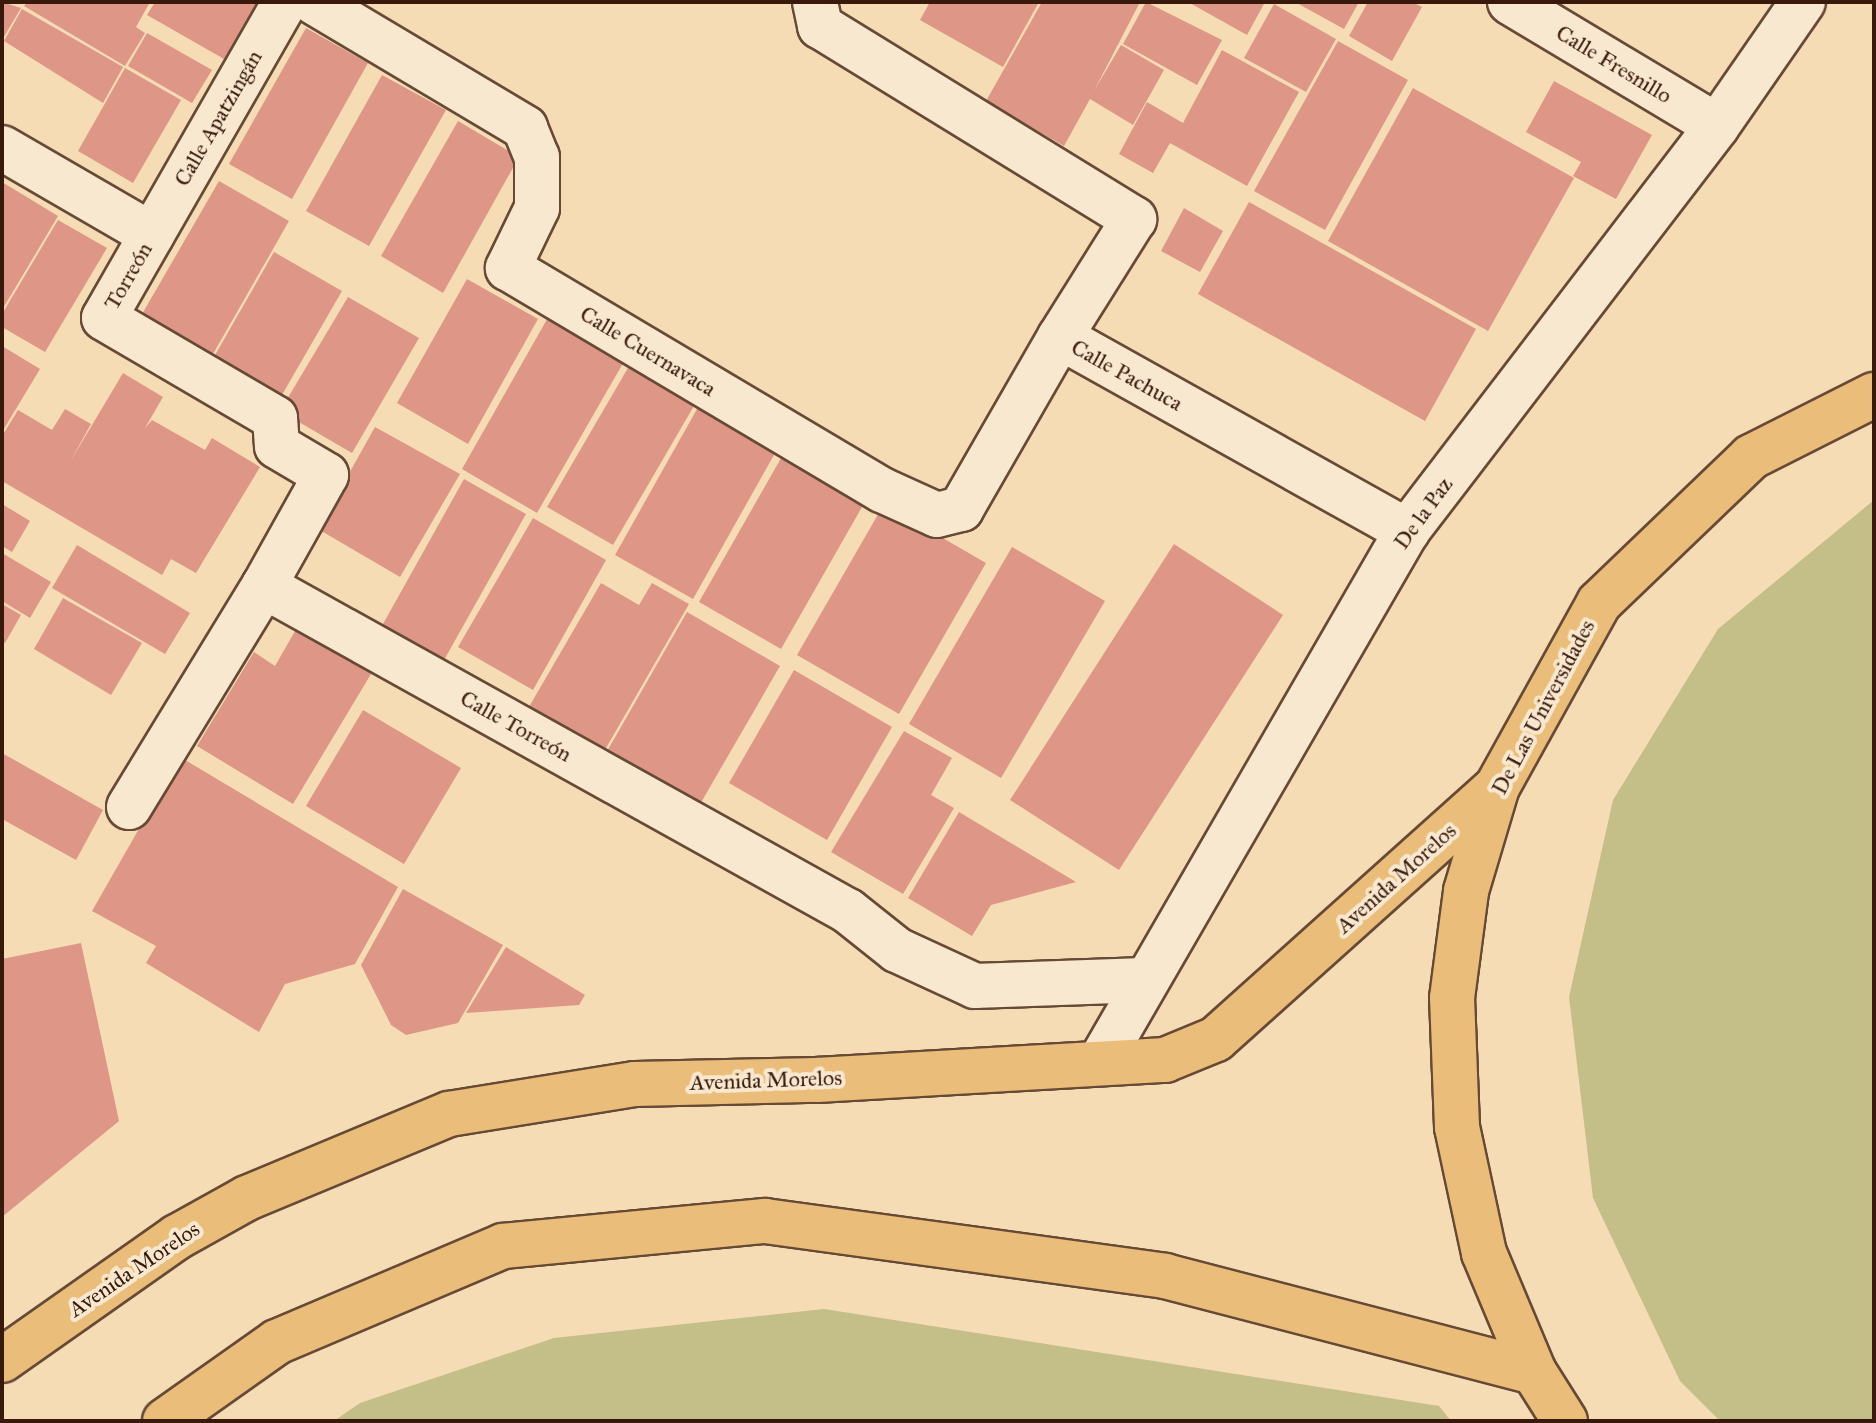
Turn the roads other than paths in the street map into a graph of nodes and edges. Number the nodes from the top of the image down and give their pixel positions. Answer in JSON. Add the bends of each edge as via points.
{"nodes":[{"id":1,"x":285,"y":2,"type":"edge"},
{"id":2,"x":314,"y":2,"type":"edge"},
{"id":3,"x":815,"y":2,"type":"edge"},
{"id":4,"x":1510,"y":2,"type":"edge"},
{"id":5,"x":1803,"y":2,"type":"edge"},
{"id":6,"x":1717,"y":126,"type":"junction"},
{"id":7,"x":2,"y":148,"type":"edge"},
{"id":8,"x":152,"y":235,"type":"junction"},
{"id":9,"x":1060,"y":337,"type":"junction"},
{"id":10,"x":1874,"y":395,"type":"edge"},
{"id":11,"x":1407,"y":531,"type":"junction"},
{"id":12,"x":264,"y":586,"type":"junction"},
{"id":13,"x":1497,"y":787,"type":"junction"},
{"id":14,"x":129,"y":807,"type":"dead end"},
{"id":15,"x":1144,"y":980,"type":"junction"},
{"id":16,"x":1100,"y":1062,"type":"junction"},
{"id":17,"x":2,"y":1360,"type":"edge"},
{"id":18,"x":1534,"y":1372,"type":"junction"},
{"id":19,"x":165,"y":1421,"type":"edge"},
{"id":20,"x":1565,"y":1421,"type":"edge"}],
"edges":[{"from":1,"to":8,"type":"street","name":"Calle Apatzingán"},
{"from":2,"to":9,"type":"street","name":"Calle Cuernavaca","via":[[525,128],[537,157],[537,208],[508,268],[882,490],[937,515],[961,509]]},
{"from":3,"to":9,"type":"street","name":"Calle Pachuca","via":[[820,26],[1134,219]]},
{"from":4,"to":6,"type":"street","name":"Calle Fresnillo"},
{"from":5,"to":6,"type":"street","name":"De la Paz"},
{"from":6,"to":11,"type":"street","name":"De la Paz"},
{"from":7,"to":8,"type":"street"},
{"from":8,"to":12,"type":"street","name":"Torreón","via":[[104,318],[275,418],[277,446],[326,475]]},
{"from":9,"to":11,"type":"street","name":"Calle Pachuca"},
{"from":10,"to":13,"type":"main road","name":"De Las Universidades","via":[[1751,457],[1599,603]]},
{"from":11,"to":15,"type":"street","name":"De la Paz"},
{"from":12,"to":14,"type":"street"},
{"from":12,"to":15,"type":"street","name":"Calle Torreón","via":[[848,911],[897,950],[975,986]]},
{"from":13,"to":16,"type":"main road","name":"Avenida Morelos","via":[[1216,1039],[1165,1060]]},
{"from":13,"to":18,"type":"main road","name":"De Las Universidades","via":[[1466,891],[1452,998],[1457,1127],[1484,1253]]},
{"from":15,"to":16,"type":"street","name":"De la Paz"},
{"from":16,"to":17,"type":"main road","name":"Avenida Morelos","via":[[817,1080],[635,1084],[449,1114],[247,1198],[177,1237]]},
{"from":18,"to":19,"type":"main road","via":[[1165,1276],[765,1221],[503,1246],[277,1342]]},
{"from":18,"to":20,"type":"main road","name":"De Las Universidades"}]}
